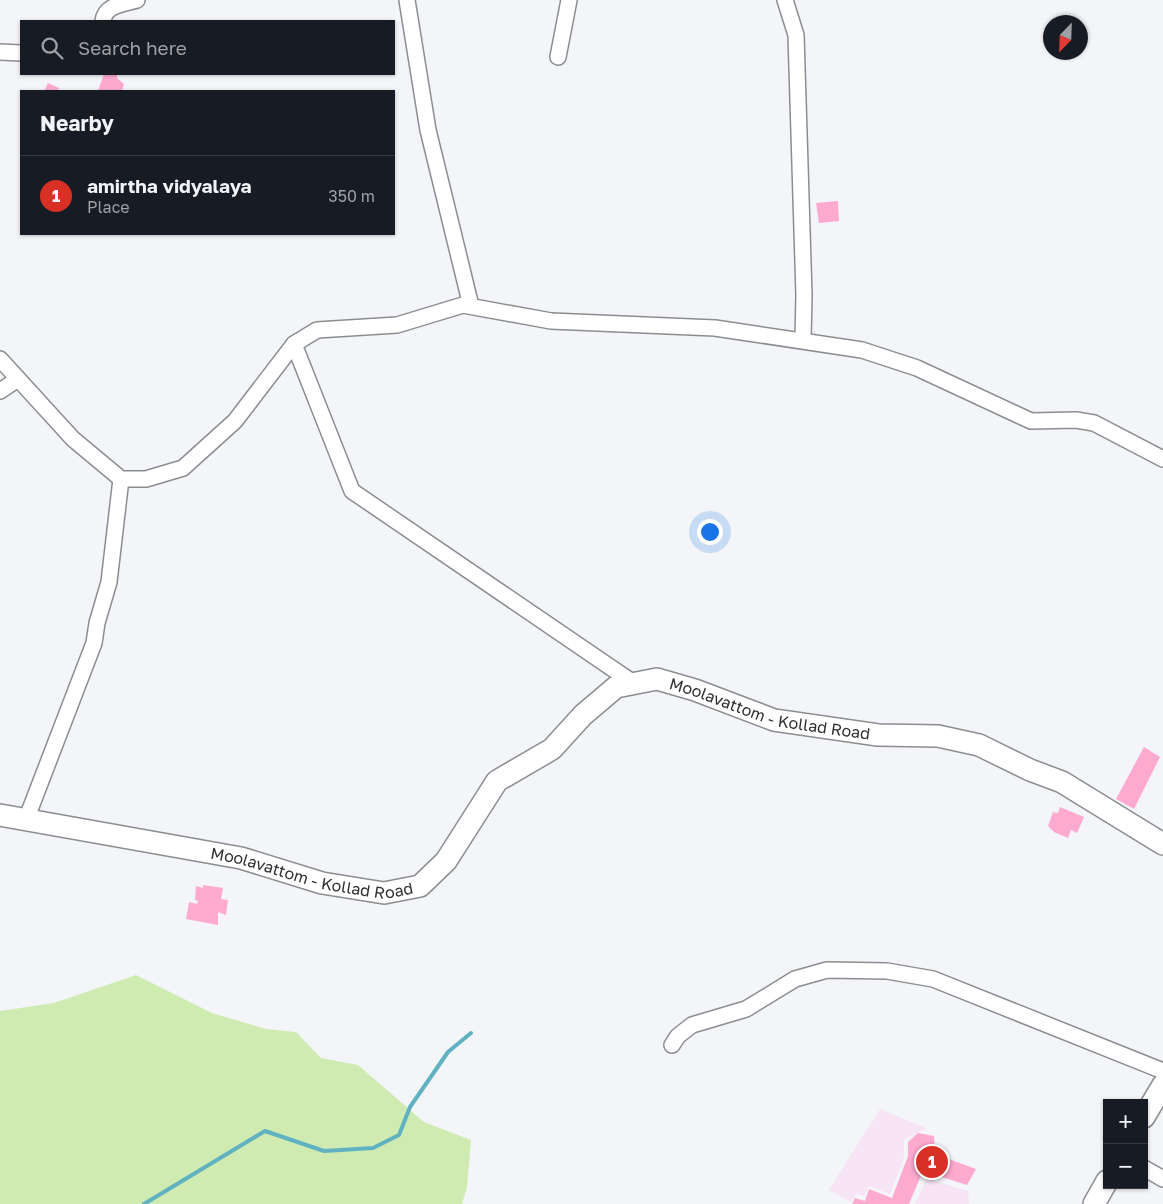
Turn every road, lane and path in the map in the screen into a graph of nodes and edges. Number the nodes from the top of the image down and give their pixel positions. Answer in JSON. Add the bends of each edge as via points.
{"nodes":[{"id":1,"x":136,"y":0,"type":"edge"},
{"id":2,"x":407,"y":0,"type":"edge"},
{"id":3,"x":569,"y":0,"type":"edge"},
{"id":4,"x":785,"y":0,"type":"edge"},
{"id":5,"x":102,"y":20,"type":"edge"},
{"id":6,"x":0,"y":52,"type":"edge"},
{"id":7,"x":20,"y":53,"type":"edge"},
{"id":8,"x":558,"y":57,"type":"dead end"},
{"id":9,"x":471,"y":306,"type":"junction"},
{"id":10,"x":803,"y":340,"type":"junction"},
{"id":11,"x":294,"y":344,"type":"junction"},
{"id":12,"x":0,"y":360,"type":"edge"},
{"id":13,"x":18,"y":379,"type":"junction"},
{"id":14,"x":0,"y":391,"type":"edge"},
{"id":15,"x":1163,"y":459,"type":"edge"},
{"id":16,"x":121,"y":479,"type":"junction"},
{"id":17,"x":635,"y":684,"type":"junction"},
{"id":18,"x":0,"y":815,"type":"edge"},
{"id":19,"x":26,"y":820,"type":"junction"},
{"id":20,"x":1160,"y":836,"type":"edge"},
{"id":21,"x":672,"y":1045,"type":"dead end"},
{"id":22,"x":1163,"y":1071,"type":"edge"},
{"id":23,"x":1163,"y":1085,"type":"edge"},
{"id":24,"x":1148,"y":1110,"type":"edge"},
{"id":25,"x":1148,"y":1170,"type":"edge"},
{"id":26,"x":1163,"y":1179,"type":"edge"},
{"id":27,"x":1103,"y":1188,"type":"edge"},
{"id":28,"x":1094,"y":1204,"type":"edge"}],
"edges":[{"from":1,"to":5,"type":"street","via":[[110,8]]},
{"from":2,"to":9,"type":"street","via":[[428,130]]},
{"from":3,"to":8,"type":"street"},
{"from":4,"to":10,"type":"street","via":[[796,34]]},
{"from":6,"to":7,"type":"street"},
{"from":9,"to":10,"type":"street","via":[[551,321],[714,328]]},
{"from":9,"to":11,"type":"street","via":[[463,305],[397,325],[317,330]]},
{"from":10,"to":15,"type":"street","via":[[839,345],[917,368],[1031,421],[1094,423]]},
{"from":11,"to":16,"type":"street","via":[[235,421],[184,468],[146,479]]},
{"from":11,"to":17,"type":"street","via":[[352,491]]},
{"from":12,"to":13,"type":"street"},
{"from":13,"to":14,"type":"street"},
{"from":13,"to":16,"type":"street","via":[[73,439]]},
{"from":16,"to":19,"type":"street","via":[[109,582],[94,643]]},
{"from":17,"to":19,"type":"main road","name":"Moolavattom - Kollad Road","via":[[616,687],[583,714],[552,750],[497,781],[446,860],[420,886],[384,893],[322,883],[241,858]]},
{"from":17,"to":20,"type":"main road","name":"Moolavattom - Kollad Road","via":[[657,679],[774,720],[878,734],[938,736],[979,745],[1062,782]]},
{"from":18,"to":19,"type":"main road","name":"Moolavattom - Kollad Road"},
{"from":21,"to":22,"type":"street","via":[[692,1025],[746,1009],[795,979],[826,970],[887,971],[933,979]]},
{"from":23,"to":24,"type":"main road"},
{"from":25,"to":26,"type":"street"},
{"from":27,"to":28,"type":"main road"}]}
